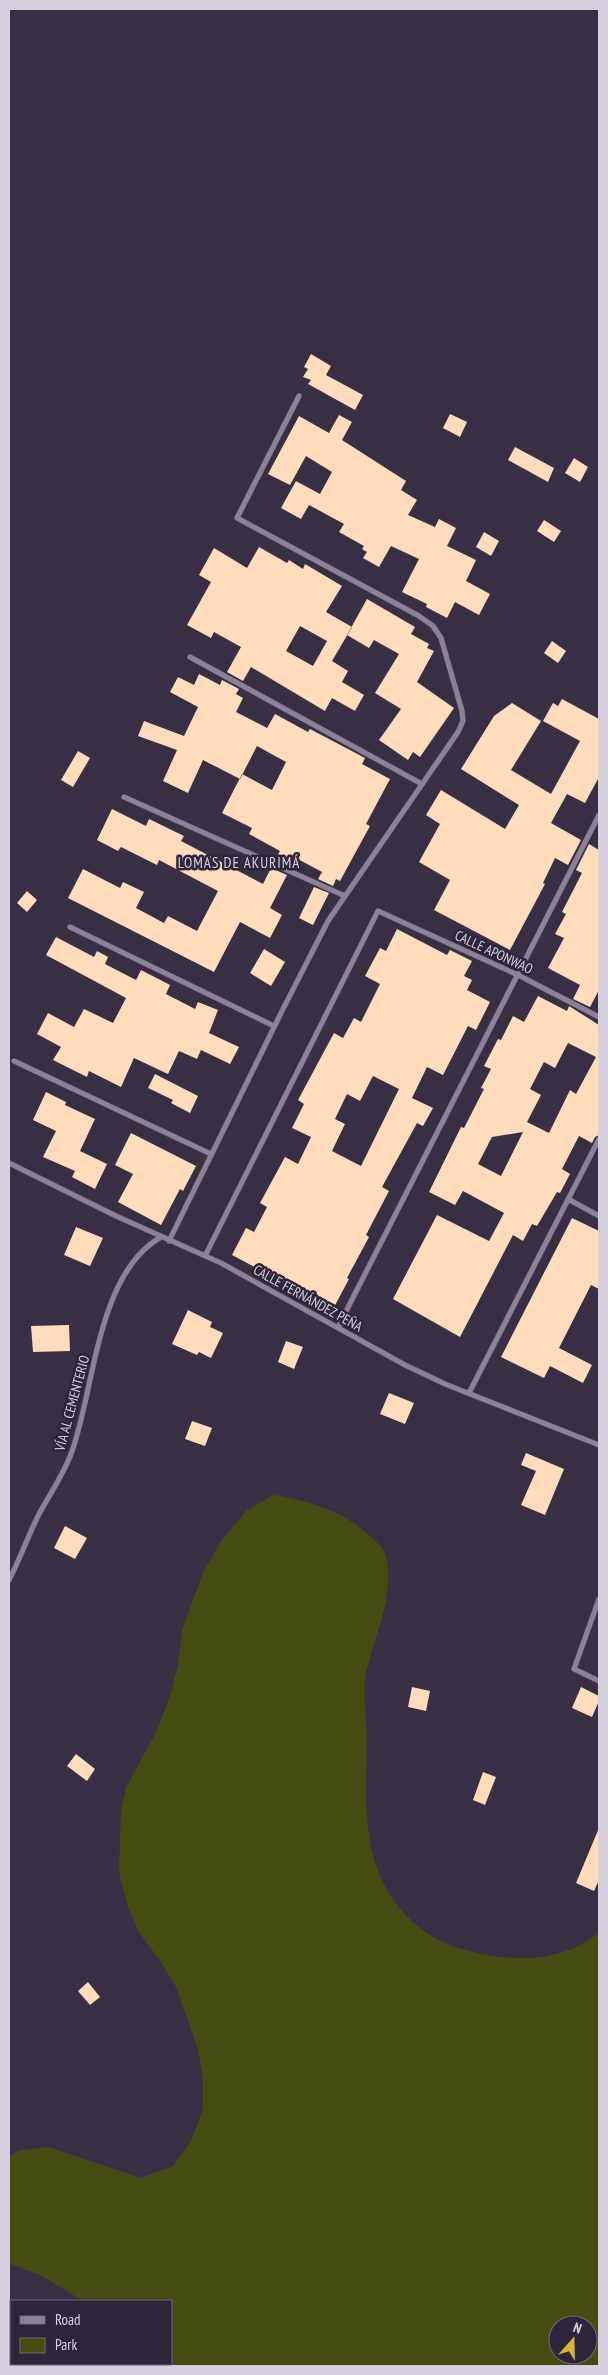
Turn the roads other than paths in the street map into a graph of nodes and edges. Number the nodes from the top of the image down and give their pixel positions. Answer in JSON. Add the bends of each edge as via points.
{"nodes":[{"id":1,"x":299,"y":396,"type":"dead end"},
{"id":2,"x":190,"y":657,"type":"dead end"},
{"id":3,"x":422,"y":784,"type":"junction"},
{"id":4,"x":124,"y":796,"type":"dead end"},
{"id":5,"x":599,"y":816,"type":"edge"},
{"id":6,"x":345,"y":896,"type":"junction"},
{"id":7,"x":70,"y":926,"type":"dead end"},
{"id":8,"x":518,"y":975,"type":"junction"},
{"id":9,"x":599,"y":1017,"type":"edge"},
{"id":10,"x":274,"y":1026,"type":"junction"},
{"id":11,"x":14,"y":1061,"type":"dead end"},
{"id":12,"x":599,"y":1140,"type":"edge"},
{"id":13,"x":212,"y":1154,"type":"junction"},
{"id":14,"x":9,"y":1163,"type":"edge"},
{"id":15,"x":568,"y":1200,"type":"junction"},
{"id":16,"x":599,"y":1216,"type":"edge"},
{"id":17,"x":161,"y":1237,"type":"junction"},
{"id":18,"x":169,"y":1241,"type":"junction"},
{"id":19,"x":205,"y":1256,"type":"junction"},
{"id":20,"x":338,"y":1327,"type":"junction"},
{"id":21,"x":469,"y":1394,"type":"junction"},
{"id":22,"x":599,"y":1445,"type":"edge"},
{"id":23,"x":9,"y":1580,"type":"edge"},
{"id":24,"x":599,"y":1599,"type":"edge"},
{"id":25,"x":599,"y":1681,"type":"edge"}],
"edges":[{"from":1,"to":3,"type":"street","via":[[237,518],[434,626],[441,638],[463,721]]},
{"from":2,"to":3,"type":"street"},
{"from":3,"to":6,"type":"street"},
{"from":4,"to":6,"type":"street"},
{"from":5,"to":8,"type":"street"},
{"from":6,"to":10,"type":"street","via":[[328,921]]},
{"from":7,"to":10,"type":"street"},
{"from":8,"to":9,"type":"street","name":"CALLE APONWAO"},
{"from":8,"to":19,"type":"street","name":"CALLE APONWAO","via":[[378,911]]},
{"from":8,"to":20,"type":"street"},
{"from":10,"to":13,"type":"street"},
{"from":11,"to":13,"type":"street"},
{"from":12,"to":15,"type":"street"},
{"from":13,"to":18,"type":"street"},
{"from":14,"to":17,"type":"street","name":"CALLE FERNÁNDEZ PEÑA"},
{"from":15,"to":16,"type":"street"},
{"from":15,"to":21,"type":"street"},
{"from":17,"to":18,"type":"street","name":"CALLE FERNÁNDEZ PEÑA"},
{"from":17,"to":23,"type":"street","name":"VÍA AL CEMENTERIO","via":[[135,1259],[113,1299],[73,1448]]},
{"from":18,"to":19,"type":"street","name":"CALLE FERNÁNDEZ PEÑA"},
{"from":19,"to":20,"type":"street","name":"CALLE FERNÁNDEZ PEÑA"},
{"from":20,"to":21,"type":"street","name":"CALLE FERNÁNDEZ PEÑA","via":[[405,1365]]},
{"from":21,"to":22,"type":"street","name":"CALLE FERNÁNDEZ PEÑA"},
{"from":24,"to":25,"type":"street","via":[[574,1669]]}]}
